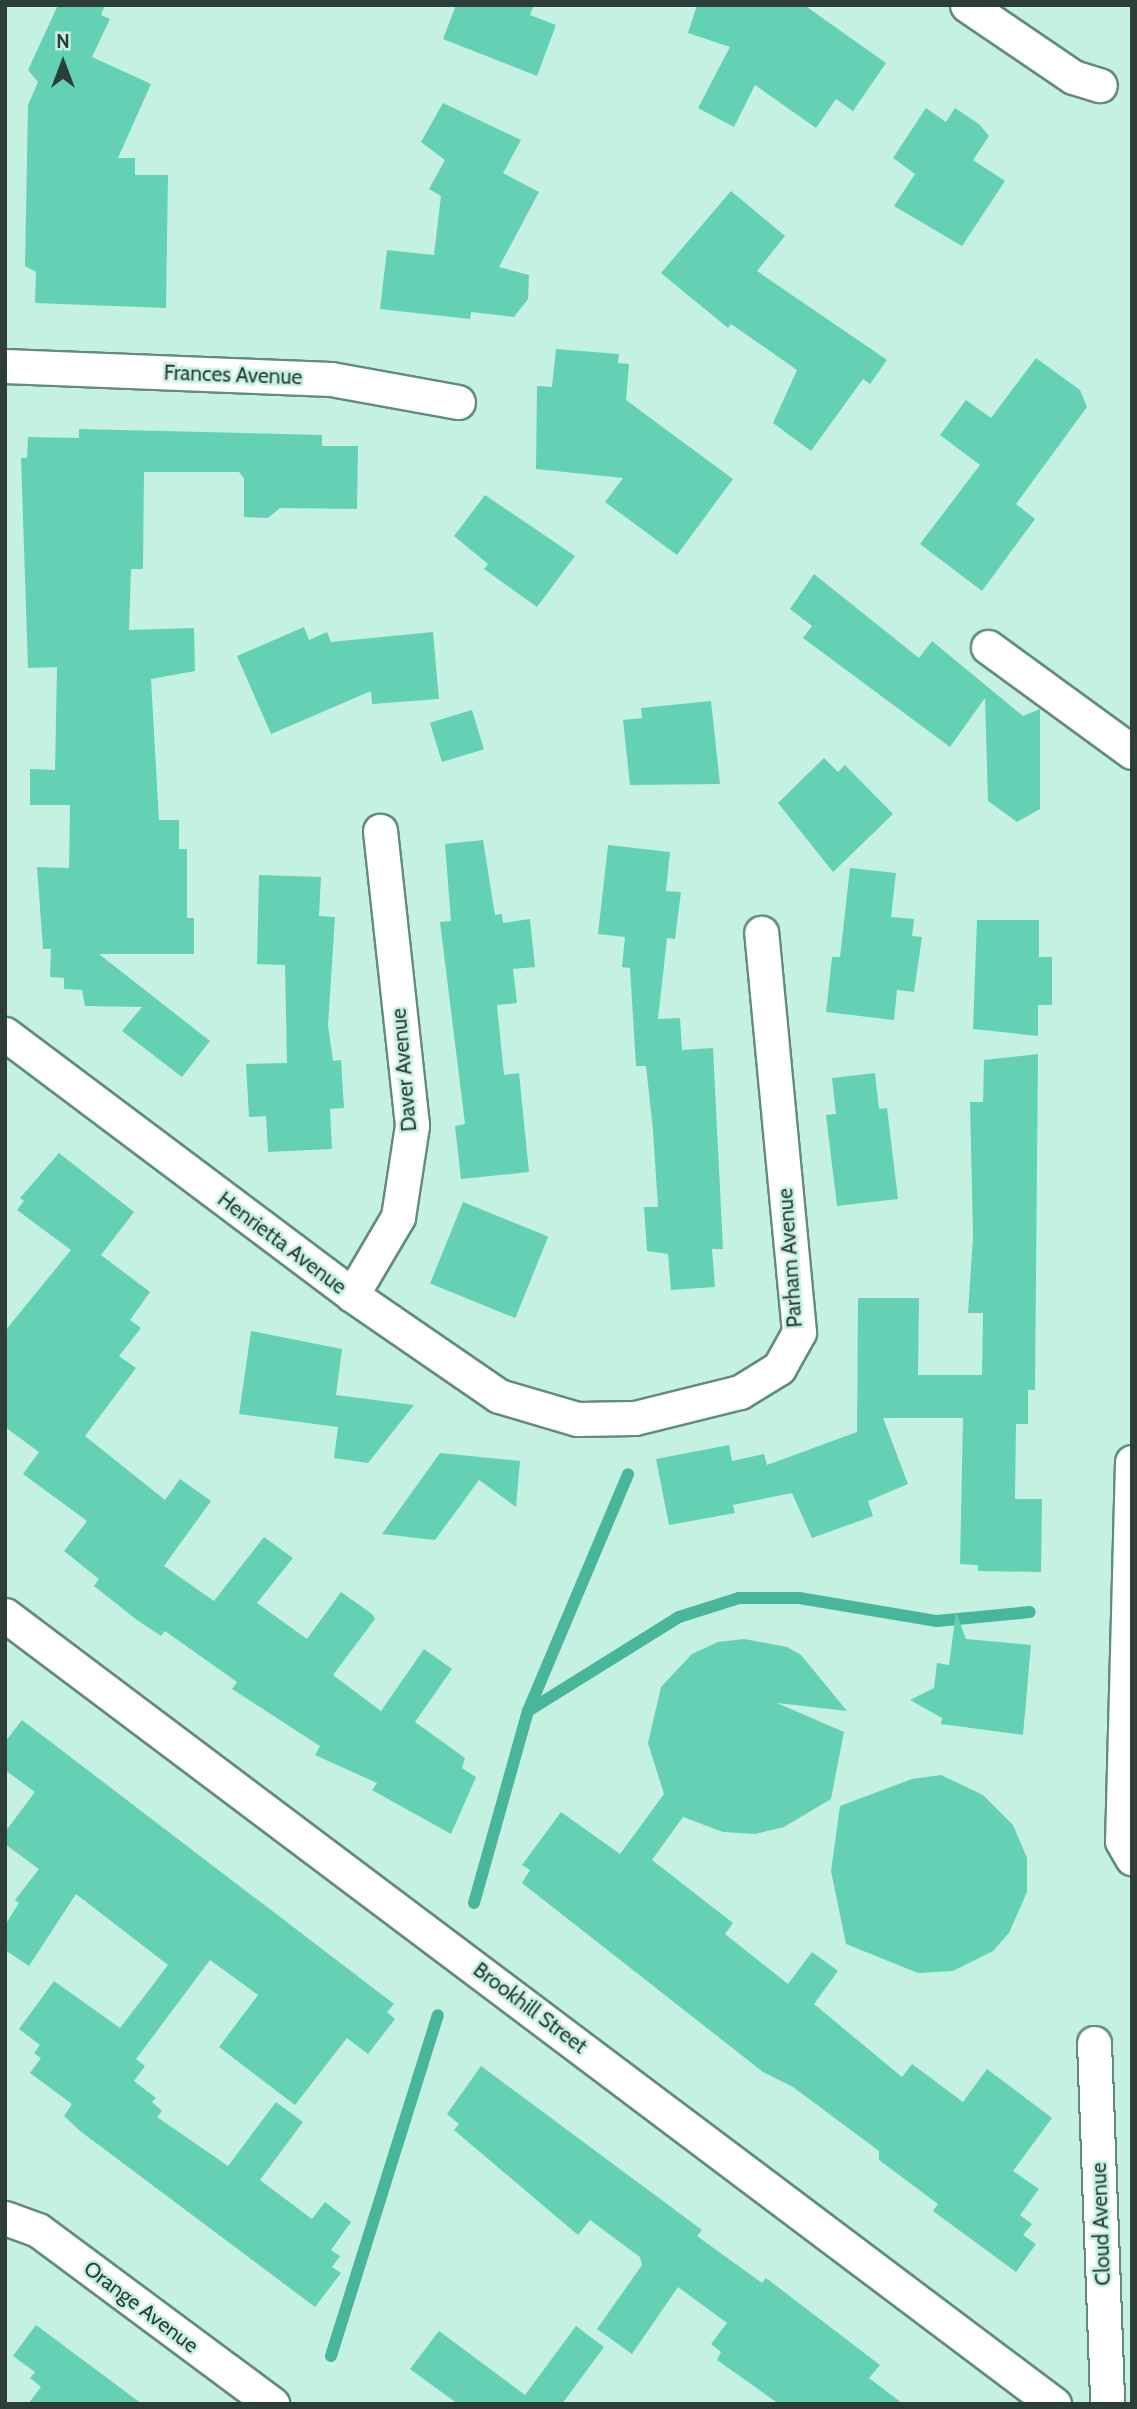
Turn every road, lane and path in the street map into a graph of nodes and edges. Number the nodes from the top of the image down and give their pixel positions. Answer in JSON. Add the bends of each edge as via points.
{"nodes":[{"id":1,"x":967,"y":5,"type":"edge"},
{"id":2,"x":1100,"y":85,"type":"dead end"},
{"id":3,"x":5,"y":366,"type":"edge"},
{"id":4,"x":458,"y":402,"type":"dead end"},
{"id":5,"x":988,"y":648,"type":"dead end"},
{"id":6,"x":1132,"y":752,"type":"edge"},
{"id":7,"x":380,"y":831,"type":"dead end"},
{"id":8,"x":761,"y":933,"type":"dead end"},
{"id":9,"x":5,"y":1034,"type":"edge"},
{"id":10,"x":352,"y":1295,"type":"junction"},
{"id":11,"x":577,"y":1419,"type":"joint"},
{"id":12,"x":1132,"y":1462,"type":"edge"},
{"id":13,"x":5,"y":1615,"type":"edge"},
{"id":14,"x":1127,"y":1850,"type":"edge"},
{"id":15,"x":1094,"y":2043,"type":"dead end"},
{"id":16,"x":5,"y":2218,"type":"edge"},
{"id":17,"x":272,"y":2404,"type":"edge"},
{"id":18,"x":1054,"y":2404,"type":"edge"},
{"id":19,"x":1107,"y":2404,"type":"edge"}],
"edges":[{"from":1,"to":2,"type":"street","via":[[1073,77]]},
{"from":3,"to":4,"type":"street","name":"Frances Avenue","via":[[331,379]]},
{"from":5,"to":6,"type":"street"},
{"from":7,"to":10,"type":"street","name":"Daver Avenue","via":[[412,1125],[398,1217]]},
{"from":8,"to":11,"type":"street","name":"Parham Avenue","via":[[799,1332],[779,1368],[740,1392],[635,1418]]},
{"from":9,"to":10,"type":"street","name":"Henrietta Avenue"},
{"from":10,"to":11,"type":"street","name":"Henrietta Avenue","via":[[499,1396]]},
{"from":12,"to":14,"type":"street"},
{"from":13,"to":18,"type":"street","name":"Brookhill Street"},
{"from":15,"to":19,"type":"street","name":"Cloud Avenue"},
{"from":16,"to":17,"type":"street","name":"Orange Avenue","via":[[38,2230]]}]}
